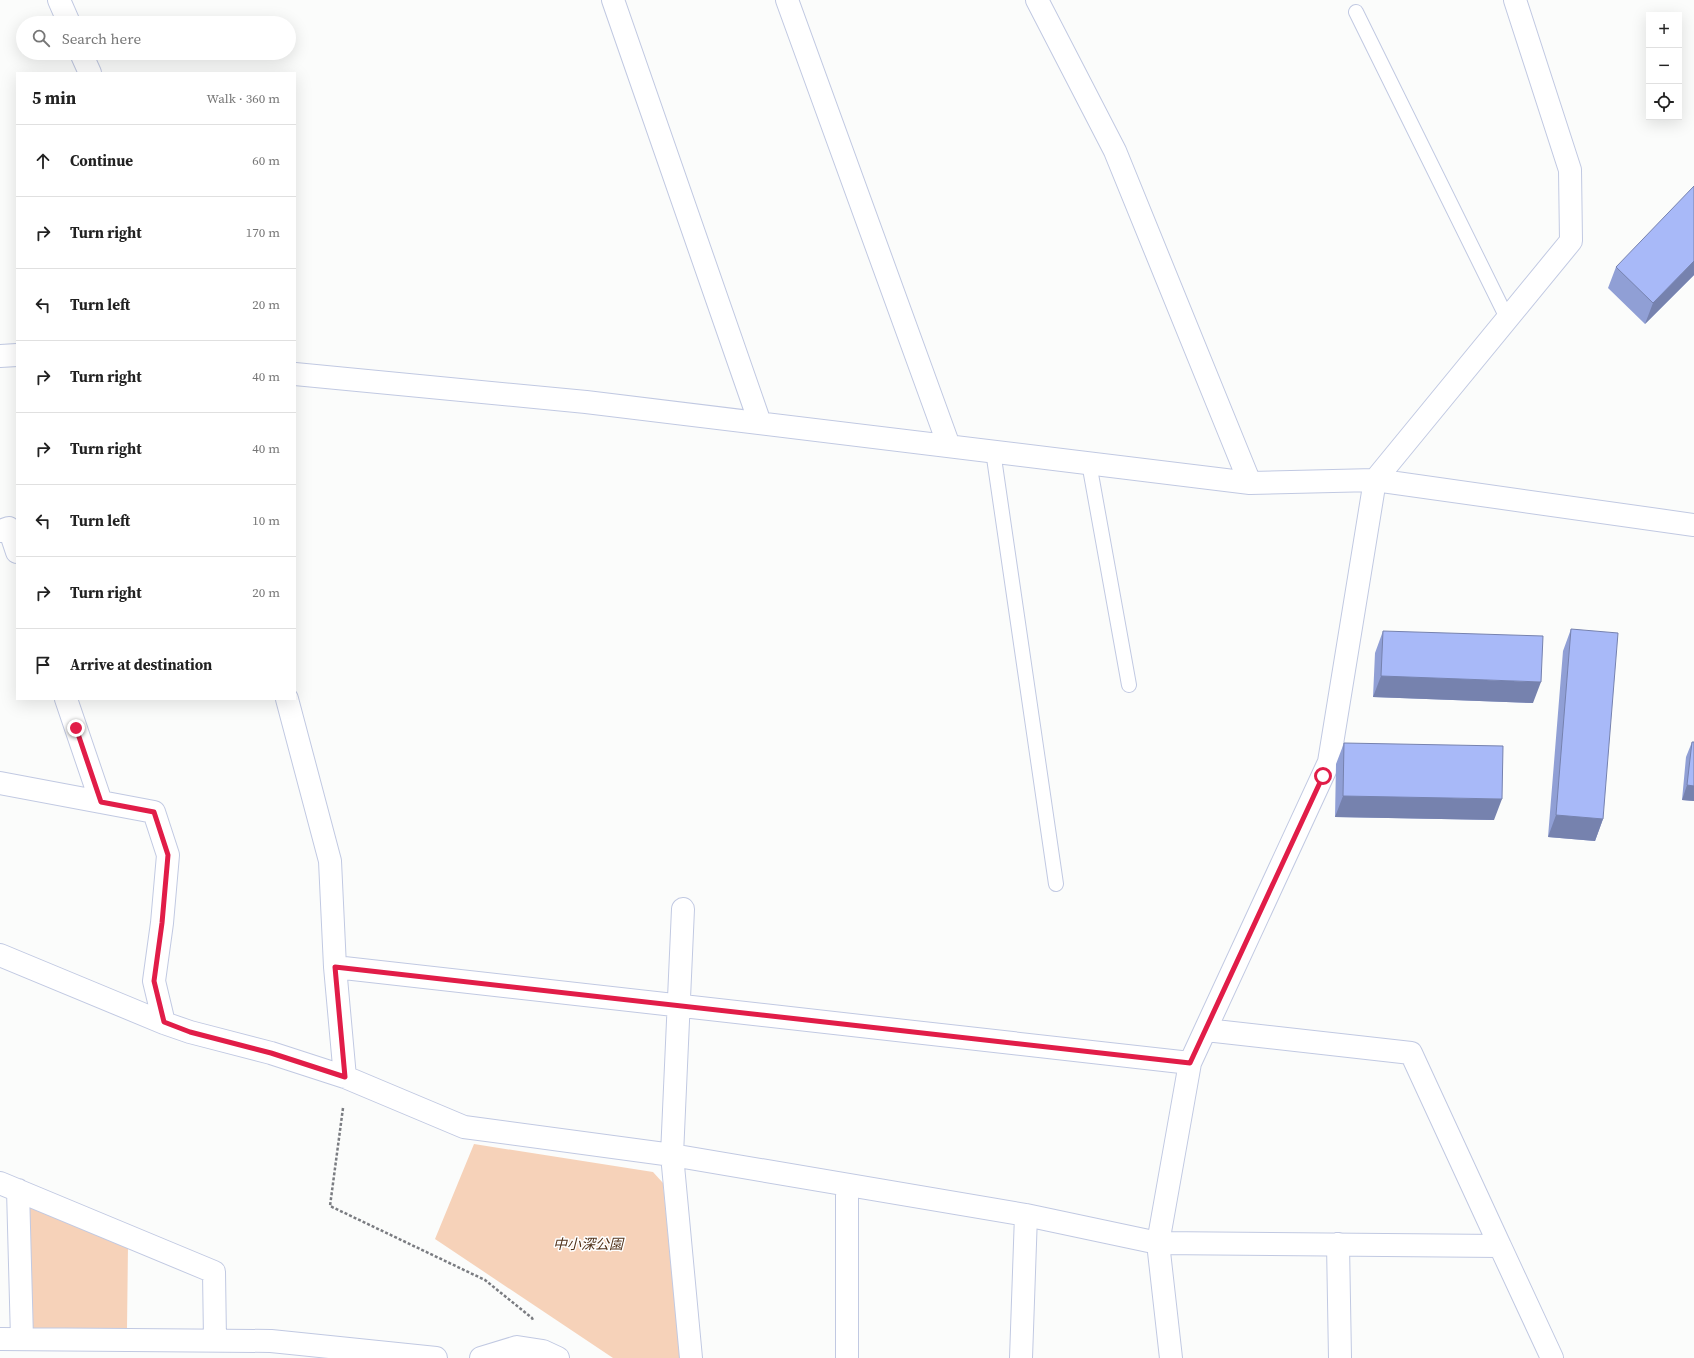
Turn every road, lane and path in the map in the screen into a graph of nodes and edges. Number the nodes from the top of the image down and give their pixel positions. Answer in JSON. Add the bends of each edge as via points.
{"nodes":[{"id":1,"x":59,"y":0,"type":"edge"},
{"id":2,"x":613,"y":0,"type":"edge"},
{"id":3,"x":787,"y":0,"type":"edge"},
{"id":4,"x":1037,"y":0,"type":"edge"},
{"id":5,"x":1515,"y":0,"type":"edge"},
{"id":6,"x":1356,"y":12,"type":"dead end"},
{"id":7,"x":66,"y":16,"type":"edge"},
{"id":8,"x":84,"y":60,"type":"edge"},
{"id":9,"x":90,"y":72,"type":"edge"},
{"id":10,"x":1508,"y":318,"type":"junction"},
{"id":11,"x":16,"y":355,"type":"edge"},
{"id":12,"x":0,"y":356,"type":"edge"},
{"id":13,"x":296,"y":374,"type":"edge"},
{"id":14,"x":760,"y":423,"type":"junction"},
{"id":15,"x":949,"y":446,"type":"junction"},
{"id":16,"x":993,"y":451,"type":"junction"},
{"id":17,"x":1090,"y":463,"type":"junction"},
{"id":18,"x":1375,"y":480,"type":"junction"},
{"id":19,"x":1250,"y":483,"type":"junction"},
{"id":20,"x":1694,"y":525,"type":"edge"},
{"id":21,"x":0,"y":531,"type":"edge"},
{"id":22,"x":16,"y":549,"type":"edge"},
{"id":23,"x":1129,"y":685,"type":"dead end"},
{"id":24,"x":66,"y":700,"type":"edge"},
{"id":25,"x":287,"y":700,"type":"edge"},
{"id":26,"x":0,"y":783,"type":"edge"},
{"id":27,"x":101,"y":802,"type":"junction"},
{"id":28,"x":1056,"y":884,"type":"dead end"},
{"id":29,"x":683,"y":909,"type":"dead end"},
{"id":30,"x":0,"y":954,"type":"edge"},
{"id":31,"x":335,"y":967,"type":"junction"},
{"id":32,"x":679,"y":1006,"type":"junction"},
{"id":33,"x":164,"y":1022,"type":"junction"},
{"id":34,"x":1206,"y":1030,"type":"junction"},
{"id":35,"x":1190,"y":1063,"type":"junction"},
{"id":36,"x":345,"y":1077,"type":"junction"},
{"id":37,"x":342,"y":1119,"type":"dead end"},
{"id":38,"x":672,"y":1155,"type":"junction"},
{"id":39,"x":847,"y":1185,"type":"junction"},
{"id":40,"x":9,"y":1186,"type":"edge"},
{"id":41,"x":1026,"y":1215,"type":"junction"},
{"id":42,"x":1158,"y":1243,"type":"junction"},
{"id":43,"x":1338,"y":1244,"type":"junction"},
{"id":44,"x":1500,"y":1246,"type":"junction"},
{"id":45,"x":0,"y":1339,"type":"edge"},
{"id":46,"x":22,"y":1340,"type":"junction"},
{"id":47,"x":216,"y":1340,"type":"junction"},
{"id":48,"x":269,"y":1349,"type":"edge"},
{"id":49,"x":551,"y":1355,"type":"edge"},
{"id":50,"x":436,"y":1358,"type":"edge"},
{"id":51,"x":481,"y":1358,"type":"edge"},
{"id":52,"x":691,"y":1358,"type":"edge"},
{"id":53,"x":847,"y":1358,"type":"edge"},
{"id":54,"x":1021,"y":1358,"type":"edge"},
{"id":55,"x":1171,"y":1358,"type":"edge"},
{"id":56,"x":1340,"y":1358,"type":"edge"},
{"id":57,"x":1552,"y":1358,"type":"edge"}],
"edges":[{"from":1,"to":7,"type":"street"},
{"from":2,"to":14,"type":"street"},
{"from":3,"to":15,"type":"street"},
{"from":4,"to":19,"type":"street","via":[[1115,151]]},
{"from":5,"to":10,"type":"street","via":[[1570,170],[1571,240]]},
{"from":6,"to":10,"type":"lane"},
{"from":8,"to":9,"type":"street"},
{"from":10,"to":18,"type":"street"},
{"from":11,"to":12,"type":"street"},
{"from":13,"to":14,"type":"street","via":[[586,402]]},
{"from":14,"to":15,"type":"street"},
{"from":15,"to":16,"type":"street"},
{"from":16,"to":17,"type":"street"},
{"from":16,"to":28,"type":"lane"},
{"from":17,"to":19,"type":"street"},
{"from":17,"to":23,"type":"lane"},
{"from":18,"to":19,"type":"street"},
{"from":18,"to":20,"type":"street"},
{"from":18,"to":34,"type":"street","via":[[1329,762]]},
{"from":21,"to":22,"type":"street","via":[[9,528]]},
{"from":24,"to":27,"type":"street"},
{"from":25,"to":31,"type":"street","via":[[330,861]]},
{"from":26,"to":27,"type":"street"},
{"from":27,"to":33,"type":"street","via":[[154,812],[168,855],[154,981]]},
{"from":29,"to":32,"type":"street"},
{"from":30,"to":33,"type":"street"},
{"from":31,"to":32,"type":"street"},
{"from":31,"to":36,"type":"street"},
{"from":32,"to":35,"type":"street"},
{"from":32,"to":38,"type":"street"},
{"from":33,"to":36,"type":"street","via":[[190,1032],[271,1053]]},
{"from":34,"to":35,"type":"street"},
{"from":34,"to":44,"type":"street","via":[[1411,1053]]},
{"from":35,"to":42,"type":"street"},
{"from":36,"to":38,"type":"street","via":[[464,1127]]},
{"from":37,"to":49,"type":"path","via":[[330,1206],[485,1280],[532,1318]]},
{"from":38,"to":39,"type":"street"},
{"from":38,"to":52,"type":"street"},
{"from":39,"to":41,"type":"street"},
{"from":39,"to":53,"type":"street"},
{"from":40,"to":46,"type":"street"},
{"from":40,"to":47,"type":"street","via":[[214,1272]]},
{"from":41,"to":42,"type":"street"},
{"from":41,"to":54,"type":"street"},
{"from":42,"to":43,"type":"street"},
{"from":42,"to":55,"type":"street"},
{"from":43,"to":44,"type":"street"},
{"from":43,"to":56,"type":"street"},
{"from":44,"to":57,"type":"street"},
{"from":45,"to":46,"type":"street"},
{"from":46,"to":47,"type":"street"},
{"from":47,"to":48,"type":"street"},
{"from":48,"to":50,"type":"street"},
{"from":49,"to":51,"type":"street","via":[[517,1347]]}]}
